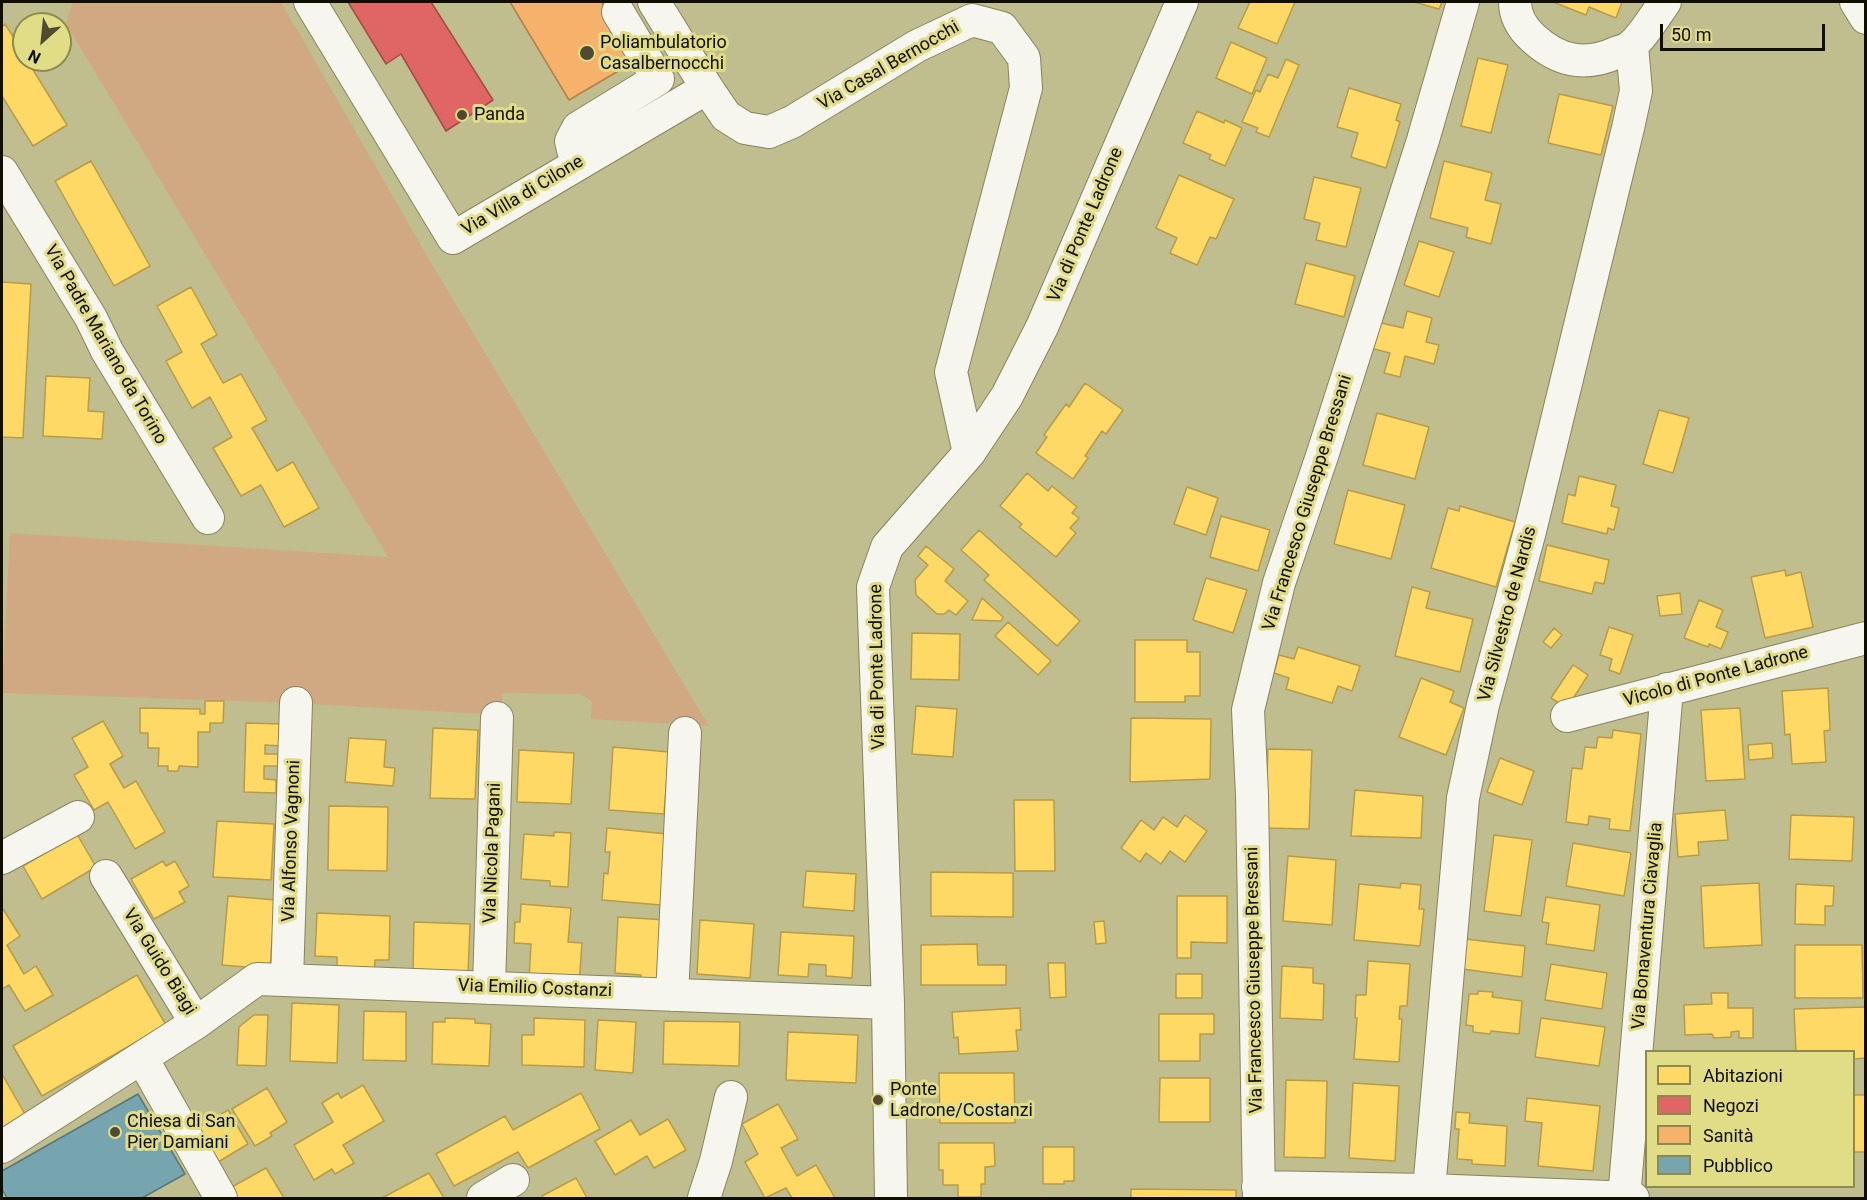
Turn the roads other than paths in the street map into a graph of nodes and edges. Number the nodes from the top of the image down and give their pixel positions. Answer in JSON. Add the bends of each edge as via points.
{"nodes":[{"id":1,"x":310,"y":2,"type":"edge"},
{"id":2,"x":654,"y":2,"type":"edge"},
{"id":3,"x":1182,"y":2,"type":"edge"},
{"id":4,"x":1463,"y":2,"type":"edge"},
{"id":5,"x":1515,"y":2,"type":"edge"},
{"id":6,"x":1665,"y":2,"type":"edge"},
{"id":7,"x":1856,"y":2,"type":"edge"},
{"id":8,"x":618,"y":12,"type":"dead end"},
{"id":9,"x":1866,"y":18,"type":"edge"},
{"id":10,"x":1632,"y":46,"type":"junction"},
{"id":11,"x":706,"y":88,"type":"junction"},
{"id":12,"x":581,"y":162,"type":"junction"},
{"id":13,"x":2,"y":172,"type":"edge"},
{"id":14,"x":969,"y":453,"type":"junction"},
{"id":15,"x":208,"y":518,"type":"dead end"},
{"id":16,"x":1866,"y":638,"type":"edge"},
{"id":17,"x":1668,"y":689,"type":"junction"},
{"id":18,"x":296,"y":703,"type":"dead end"},
{"id":19,"x":1567,"y":716,"type":"dead end"},
{"id":20,"x":496,"y":718,"type":"dead end"},
{"id":21,"x":685,"y":733,"type":"dead end"},
{"id":22,"x":78,"y":817,"type":"dead end"},
{"id":23,"x":2,"y":858,"type":"edge"},
{"id":24,"x":106,"y":876,"type":"dead end"},
{"id":25,"x":287,"y":980,"type":"junction"},
{"id":26,"x":489,"y":988,"type":"junction"},
{"id":27,"x":672,"y":995,"type":"junction"},
{"id":28,"x":888,"y":1004,"type":"junction"},
{"id":29,"x":196,"y":1023,"type":"junction"},
{"id":30,"x":142,"y":1058,"type":"junction"},
{"id":31,"x":731,"y":1097,"type":"dead end"},
{"id":32,"x":2,"y":1147,"type":"edge"},
{"id":33,"x":513,"y":1180,"type":"dead end"},
{"id":34,"x":1429,"y":1190,"type":"junction"},
{"id":35,"x":1258,"y":1192,"type":"edge"},
{"id":36,"x":221,"y":1198,"type":"edge"},
{"id":37,"x":483,"y":1198,"type":"edge"},
{"id":38,"x":704,"y":1198,"type":"edge"},
{"id":39,"x":891,"y":1198,"type":"edge"},
{"id":40,"x":1624,"y":1198,"type":"edge"},
{"id":41,"x":1633,"y":1198,"type":"edge"}],
"edges":[{"from":1,"to":12,"type":"street","name":"Via Villa di Cilone","via":[[453,238]]},
{"from":2,"to":11,"type":"street","name":"Via Casal Bernocchi"},
{"from":3,"to":14,"type":"street","name":"Via di Ponte Ladrone","via":[[1042,327],[1007,396]]},
{"from":4,"to":35,"type":"street","name":"Via Francesco Giuseppe Bressani","via":[[1416,162],[1279,583],[1248,710]]},
{"from":5,"to":10,"type":"street","via":[[1523,28],[1561,58],[1583,62],[1604,59]]},
{"from":6,"to":10,"type":"street"},
{"from":7,"to":9,"type":"street"},
{"from":8,"to":12,"type":"street","via":[[658,79],[578,128],[571,141]]},
{"from":10,"to":34,"type":"street","name":"Via Silvestro de Nardis","via":[[1636,91],[1628,128],[1463,798]]},
{"from":11,"to":12,"type":"street","name":"Via Villa di Cilone"},
{"from":11,"to":14,"type":"street","name":"Via Casal Bernocchi","via":[[726,116],[745,128],[769,132],[917,46],[972,20],[1002,28],[1024,58],[1026,88],[951,372]]},
{"from":13,"to":15,"type":"street","name":"Via Padre Mariano da Torino"},
{"from":14,"to":28,"type":"street","name":"Via di Ponte Ladrone","via":[[887,547],[873,587]]},
{"from":16,"to":17,"type":"street","name":"Vicolo di Ponte Ladrone"},
{"from":17,"to":19,"type":"street","name":"Vicolo di Ponte Ladrone"},
{"from":17,"to":40,"type":"street","name":"Via Bonaventura Ciavaglia"},
{"from":18,"to":25,"type":"street","name":"Via Alfonso Vagnoni"},
{"from":20,"to":26,"type":"street","name":"Via Nicola Pagani"},
{"from":21,"to":27,"type":"street"},
{"from":22,"to":23,"type":"street"},
{"from":24,"to":29,"type":"street","name":"Via Guido Biagi"},
{"from":25,"to":26,"type":"street","name":"Via Emilio Costanzi"},
{"from":25,"to":29,"type":"street","name":"Via Emilio Costanzi","via":[[257,979]]},
{"from":26,"to":27,"type":"street","name":"Via Emilio Costanzi"},
{"from":27,"to":28,"type":"street","name":"Via Emilio Costanzi"},
{"from":28,"to":39,"type":"street","name":"Via di Ponte Ladrone"},
{"from":29,"to":30,"type":"street","name":"Via Guido Biagi"},
{"from":30,"to":32,"type":"street","name":"Via Guido Biagi"},
{"from":30,"to":36,"type":"street"},
{"from":31,"to":38,"type":"street"},
{"from":33,"to":37,"type":"street"},
{"from":34,"to":35,"type":"street"},
{"from":34,"to":40,"type":"street"},
{"from":40,"to":41,"type":"street"}]}
